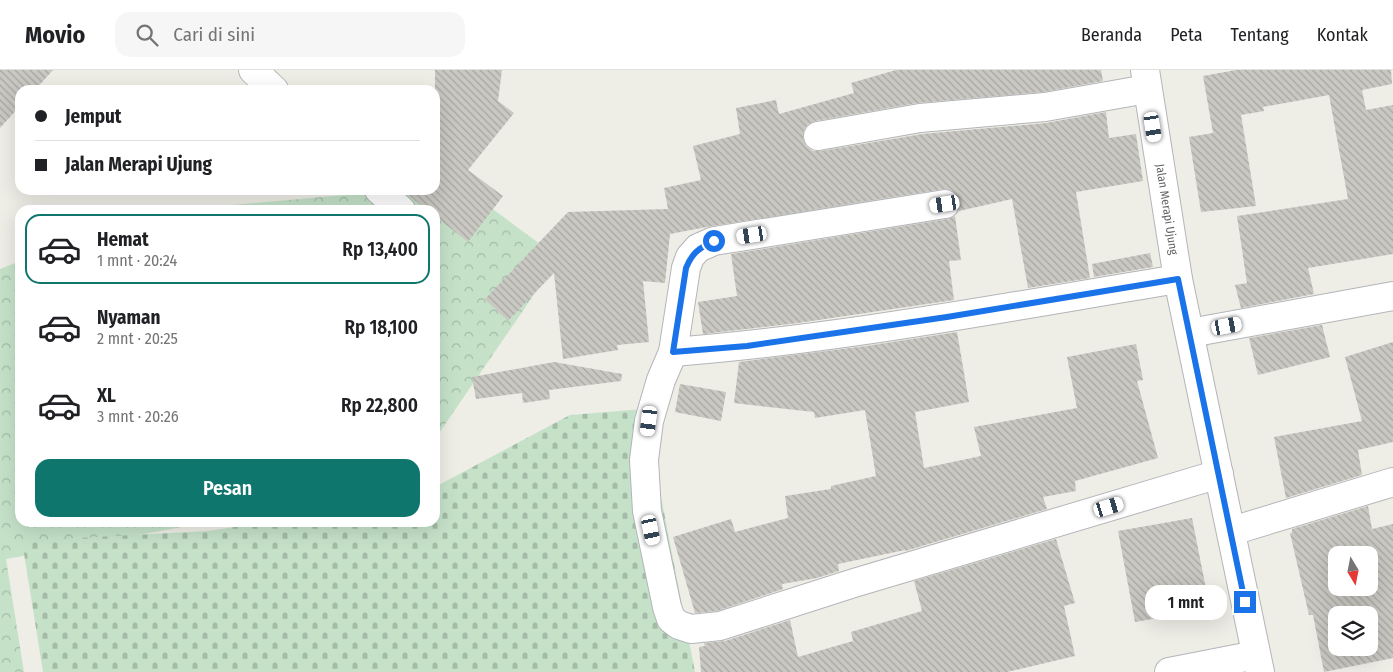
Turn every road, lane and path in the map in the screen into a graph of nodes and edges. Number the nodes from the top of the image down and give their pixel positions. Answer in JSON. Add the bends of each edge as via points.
{"nodes":[{"id":1,"x":253,"y":70,"type":"edge"},
{"id":2,"x":1146,"y":80,"type":"edge"},
{"id":3,"x":269,"y":85,"type":"edge"},
{"id":4,"x":818,"y":136,"type":"dead end"},
{"id":5,"x":385,"y":195,"type":"edge"},
{"id":6,"x":945,"y":204,"type":"dead end"},
{"id":7,"x":395,"y":205,"type":"edge"},
{"id":8,"x":1178,"y":279,"type":"junction"},
{"id":9,"x":1393,"y":296,"type":"edge"},
{"id":10,"x":1190,"y":333,"type":"junction"},
{"id":11,"x":673,"y":352,"type":"junction"},
{"id":12,"x":1219,"y":474,"type":"junction"},
{"id":13,"x":1393,"y":482,"type":"edge"},
{"id":14,"x":1232,"y":531,"type":"junction"},
{"id":15,"x":1258,"y":664,"type":"edge"},
{"id":16,"x":1170,"y":672,"type":"edge"}],
"edges":[{"from":1,"to":3,"type":"street"},
{"from":2,"to":4,"type":"street","via":[[1045,107],[920,118]]},
{"from":2,"to":8,"type":"street","name":"Jalan Merapi Ujung"},
{"from":5,"to":7,"type":"street"},
{"from":6,"to":11,"type":"street","via":[[714,241],[698,248],[686,268]]},
{"from":8,"to":10,"type":"street","name":"Jalan Merapi Ujung"},
{"from":8,"to":11,"type":"street","via":[[747,346]]},
{"from":9,"to":10,"type":"street"},
{"from":10,"to":12,"type":"street","name":"Jalan Merapi Ujung"},
{"from":11,"to":12,"type":"street","via":[[660,380],[649,421],[644,460],[647,511],[667,607],[672,619],[691,629],[720,626]]},
{"from":12,"to":14,"type":"street","name":"Jalan Merapi Ujung"},
{"from":13,"to":14,"type":"street"},
{"from":14,"to":15,"type":"street","name":"Jalan Merapi Ujung"},
{"from":15,"to":16,"type":"street"}]}
